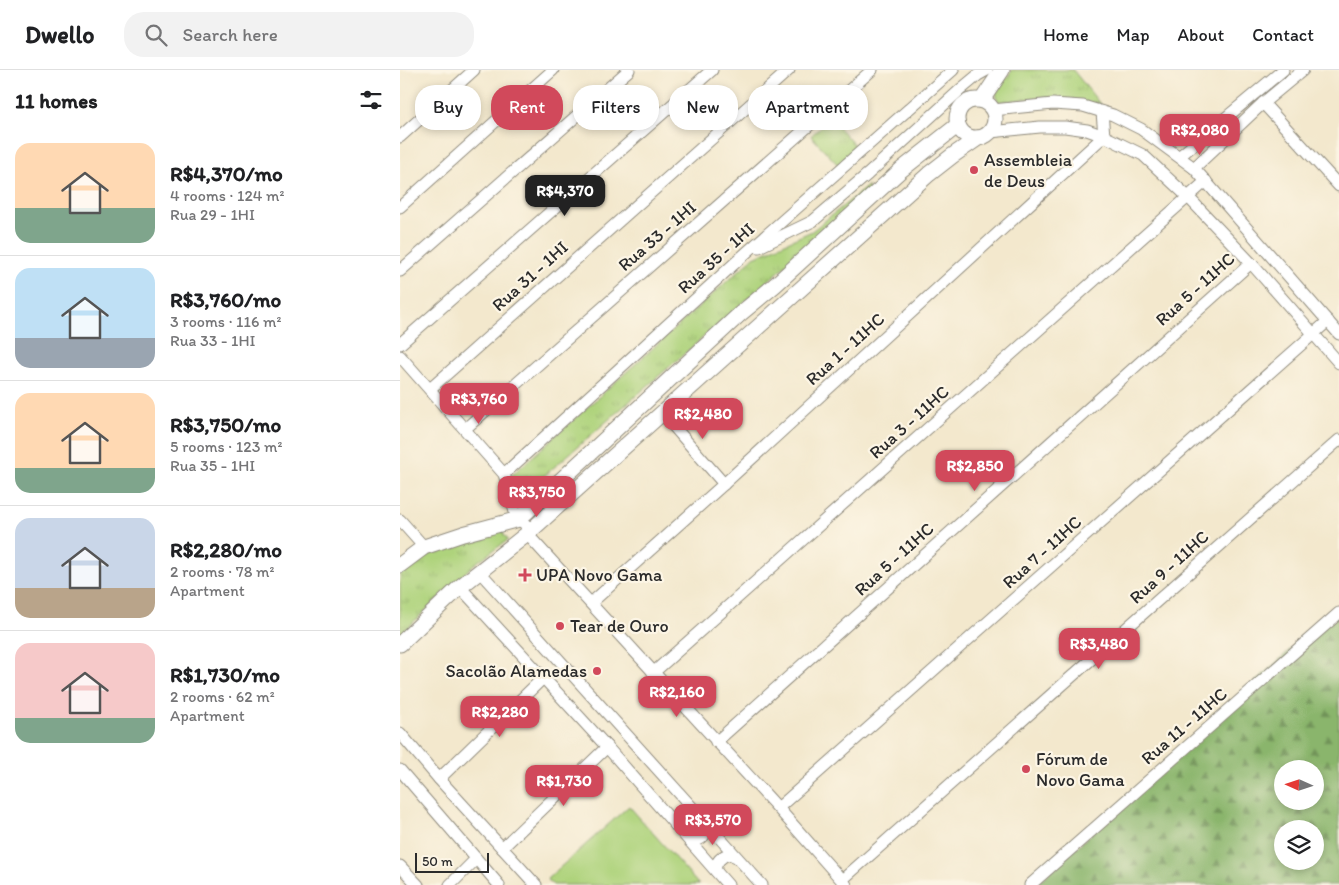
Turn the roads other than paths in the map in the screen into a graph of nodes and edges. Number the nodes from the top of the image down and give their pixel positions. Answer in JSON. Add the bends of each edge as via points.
{"nodes":[{"id":1,"x":474,"y":70,"type":"edge"},
{"id":2,"x":553,"y":70,"type":"edge"},
{"id":3,"x":629,"y":70,"type":"edge"},
{"id":4,"x":712,"y":70,"type":"edge"},
{"id":5,"x":789,"y":70,"type":"edge"},
{"id":6,"x":872,"y":70,"type":"edge"},
{"id":7,"x":987,"y":70,"type":"edge"},
{"id":8,"x":1002,"y":70,"type":"edge"},
{"id":9,"x":1282,"y":70,"type":"edge"},
{"id":10,"x":1303,"y":70,"type":"edge"},
{"id":11,"x":949,"y":73,"type":"edge"},
{"id":12,"x":960,"y":90,"type":"junction"},
{"id":13,"x":922,"y":98,"type":"junction"},
{"id":14,"x":1262,"y":103,"type":"junction"},
{"id":15,"x":987,"y":105,"type":"junction"},
{"id":16,"x":936,"y":112,"type":"junction"},
{"id":17,"x":1102,"y":112,"type":"junction"},
{"id":18,"x":958,"y":125,"type":"junction"},
{"id":19,"x":984,"y":135,"type":"junction"},
{"id":20,"x":1104,"y":136,"type":"junction"},
{"id":21,"x":400,"y":137,"type":"edge"},
{"id":22,"x":889,"y":155,"type":"junction"},
{"id":23,"x":1180,"y":156,"type":"junction"},
{"id":24,"x":1194,"y":168,"type":"junction"},
{"id":25,"x":901,"y":170,"type":"junction"},
{"id":26,"x":868,"y":174,"type":"junction"},
{"id":27,"x":1206,"y":181,"type":"junction"},
{"id":28,"x":1337,"y":181,"type":"edge"},
{"id":29,"x":880,"y":190,"type":"junction"},
{"id":30,"x":1188,"y":197,"type":"junction"},
{"id":31,"x":400,"y":207,"type":"edge"},
{"id":32,"x":798,"y":207,"type":"junction"},
{"id":33,"x":813,"y":221,"type":"junction"},
{"id":34,"x":746,"y":254,"type":"junction"},
{"id":35,"x":1251,"y":263,"type":"junction"},
{"id":36,"x":400,"y":271,"type":"edge"},
{"id":37,"x":772,"y":288,"type":"junction"},
{"id":38,"x":1306,"y":295,"type":"junction"},
{"id":39,"x":784,"y":302,"type":"junction"},
{"id":40,"x":745,"y":310,"type":"junction"},
{"id":41,"x":1294,"y":311,"type":"junction"},
{"id":42,"x":1328,"y":321,"type":"junction"},
{"id":43,"x":757,"y":327,"type":"junction"},
{"id":44,"x":1313,"y":333,"type":"junction"},
{"id":45,"x":1339,"y":334,"type":"edge"},
{"id":46,"x":400,"y":344,"type":"edge"},
{"id":47,"x":400,"y":356,"type":"edge"},
{"id":48,"x":1339,"y":363,"type":"edge"},
{"id":49,"x":430,"y":389,"type":"junction"},
{"id":50,"x":662,"y":413,"type":"junction"},
{"id":51,"x":465,"y":429,"type":"junction"},
{"id":52,"x":1339,"y":440,"type":"edge"},
{"id":53,"x":504,"y":474,"type":"junction"},
{"id":54,"x":724,"y":484,"type":"junction"},
{"id":55,"x":519,"y":519,"type":"junction"},
{"id":56,"x":400,"y":520,"type":"edge"},
{"id":57,"x":527,"y":534,"type":"junction"},
{"id":58,"x":424,"y":547,"type":"junction"},
{"id":59,"x":400,"y":565,"type":"edge"},
{"id":60,"x":479,"y":571,"type":"junction"},
{"id":61,"x":460,"y":587,"type":"junction"},
{"id":62,"x":591,"y":603,"type":"junction"},
{"id":63,"x":1339,"y":613,"type":"edge"},
{"id":64,"x":400,"y":644,"type":"edge"},
{"id":65,"x":653,"y":673,"type":"junction"},
{"id":66,"x":543,"y":678,"type":"junction"},
{"id":67,"x":400,"y":734,"type":"edge"},
{"id":68,"x":716,"y":742,"type":"junction"},
{"id":69,"x":607,"y":747,"type":"junction"},
{"id":70,"x":400,"y":770,"type":"edge"},
{"id":71,"x":439,"y":779,"type":"junction"},
{"id":72,"x":778,"y":808,"type":"junction"},
{"id":73,"x":706,"y":824,"type":"junction"},
{"id":74,"x":691,"y":842,"type":"junction"},
{"id":75,"x":502,"y":848,"type":"junction"},
{"id":76,"x":734,"y":856,"type":"junction"},
{"id":77,"x":476,"y":859,"type":"junction"},
{"id":78,"x":400,"y":866,"type":"edge"},
{"id":79,"x":716,"y":871,"type":"junction"},
{"id":80,"x":844,"y":882,"type":"edge"},
{"id":81,"x":418,"y":885,"type":"edge"},
{"id":82,"x":450,"y":885,"type":"edge"},
{"id":83,"x":499,"y":885,"type":"edge"},
{"id":84,"x":536,"y":885,"type":"edge"},
{"id":85,"x":728,"y":885,"type":"edge"},
{"id":86,"x":762,"y":885,"type":"edge"},
{"id":87,"x":1030,"y":885,"type":"edge"}],
"edges":[{"from":1,"to":21,"type":"street"},
{"from":2,"to":31,"type":"street"},
{"from":3,"to":36,"type":"street"},
{"from":4,"to":46,"type":"street"},
{"from":5,"to":49,"type":"street","name":"Rua 31 - 1HI"},
{"from":6,"to":51,"type":"street","name":"Rua 33 - 1HI"},
{"from":7,"to":12,"type":"street"},
{"from":8,"to":15,"type":"street"},
{"from":9,"to":23,"type":"street"},
{"from":10,"to":14,"type":"street"},
{"from":11,"to":12,"type":"street"},
{"from":11,"to":13,"type":"street","name":"Rua 35 - 1HI"},
{"from":12,"to":16,"type":"street"},
{"from":13,"to":16,"type":"street"},
{"from":13,"to":32,"type":"street","name":"Rua 35 - 1HI"},
{"from":14,"to":24,"type":"street"},
{"from":14,"to":28,"type":"street"},
{"from":15,"to":17,"type":"street","via":[[1053,104],[1083,106]]},
{"from":15,"to":18,"type":"street","via":[[972,100],[962,105]]},
{"from":15,"to":19,"type":"street","via":[[995,121]]},
{"from":16,"to":22,"type":"street"},
{"from":17,"to":20,"type":"street"},
{"from":17,"to":23,"type":"street","via":[[1141,129]]},
{"from":18,"to":19,"type":"street","via":[[973,138]]},
{"from":18,"to":25,"type":"street"},
{"from":19,"to":20,"type":"street","via":[[1065,127]]},
{"from":19,"to":39,"type":"street","via":[[929,174]]},
{"from":20,"to":30,"type":"street","via":[[1143,155]]},
{"from":20,"to":54,"type":"street","name":"Rua 1 - 11HC"},
{"from":22,"to":25,"type":"street"},
{"from":22,"to":26,"type":"street"},
{"from":23,"to":24,"type":"street"},
{"from":24,"to":27,"type":"street"},
{"from":25,"to":29,"type":"street"},
{"from":26,"to":29,"type":"street"},
{"from":26,"to":33,"type":"street"},
{"from":27,"to":30,"type":"street","name":"Rua 3 - 11HC"},
{"from":27,"to":38,"type":"street"},
{"from":29,"to":37,"type":"street"},
{"from":30,"to":35,"type":"street"},
{"from":30,"to":65,"type":"street","name":"Rua 3 - 11HC"},
{"from":32,"to":33,"type":"street"},
{"from":32,"to":34,"type":"street","name":"Rua 35 - 1HI"},
{"from":33,"to":34,"type":"street"},
{"from":34,"to":53,"type":"street","name":"Rua 35 - 1HI"},
{"from":35,"to":41,"type":"street"},
{"from":35,"to":68,"type":"street","name":"Rua 5 - 11HC"},
{"from":37,"to":39,"type":"street","via":[[772,295],[777,301]]},
{"from":37,"to":40,"type":"street"},
{"from":38,"to":41,"type":"street","via":[[1304,307]]},
{"from":38,"to":42,"type":"street"},
{"from":39,"to":43,"type":"street"},
{"from":40,"to":43,"type":"street","via":[[753,310]]},
{"from":40,"to":55,"type":"street"},
{"from":41,"to":44,"type":"street"},
{"from":42,"to":44,"type":"street","name":"Rua 7 - 11HC"},
{"from":42,"to":45,"type":"street"},
{"from":43,"to":50,"type":"street"},
{"from":44,"to":48,"type":"street"},
{"from":44,"to":72,"type":"street","name":"Rua 7 - 11HC"},
{"from":47,"to":49,"type":"street"},
{"from":49,"to":51,"type":"street"},
{"from":50,"to":54,"type":"street"},
{"from":50,"to":57,"type":"street"},
{"from":51,"to":53,"type":"street"},
{"from":52,"to":80,"type":"street","name":"Rua 9 - 11HC"},
{"from":53,"to":55,"type":"street"},
{"from":54,"to":62,"type":"street","name":"Rua 1 - 11HC"},
{"from":55,"to":57,"type":"street","via":[[526,525]]},
{"from":55,"to":58,"type":"street"},
{"from":56,"to":58,"type":"street"},
{"from":57,"to":60,"type":"street"},
{"from":57,"to":62,"type":"street"},
{"from":58,"to":59,"type":"street"},
{"from":60,"to":61,"type":"street"},
{"from":60,"to":73,"type":"street"},
{"from":61,"to":64,"type":"street"},
{"from":61,"to":66,"type":"street"},
{"from":62,"to":65,"type":"street"},
{"from":63,"to":87,"type":"street","name":"Rua 11 - 11HC"},
{"from":65,"to":68,"type":"street"},
{"from":66,"to":69,"type":"street"},
{"from":66,"to":71,"type":"street"},
{"from":67,"to":71,"type":"street"},
{"from":68,"to":72,"type":"street"},
{"from":69,"to":74,"type":"street"},
{"from":69,"to":75,"type":"street"},
{"from":70,"to":77,"type":"street"},
{"from":71,"to":75,"type":"street"},
{"from":72,"to":80,"type":"street"},
{"from":73,"to":74,"type":"street","via":[[704,836]]},
{"from":73,"to":76,"type":"street"},
{"from":74,"to":79,"type":"street"},
{"from":75,"to":84,"type":"street"},
{"from":76,"to":79,"type":"street","via":[[726,854],[722,857]]},
{"from":76,"to":86,"type":"street"},
{"from":77,"to":82,"type":"street"},
{"from":77,"to":83,"type":"street"},
{"from":78,"to":81,"type":"street"},
{"from":79,"to":85,"type":"street"}]}
